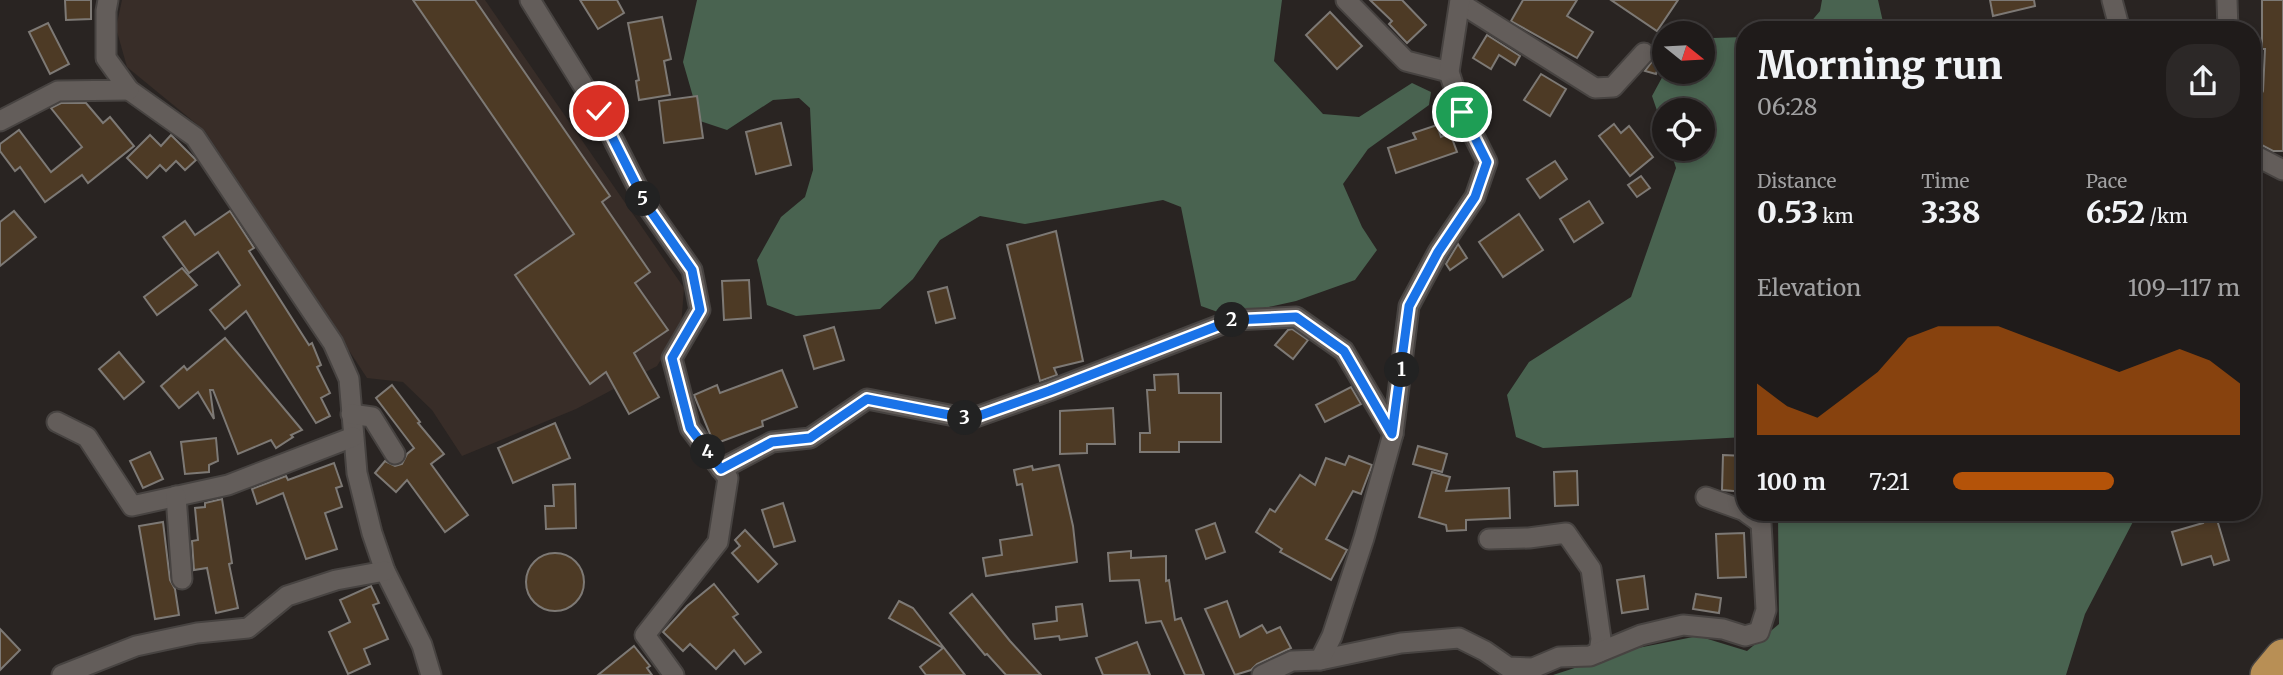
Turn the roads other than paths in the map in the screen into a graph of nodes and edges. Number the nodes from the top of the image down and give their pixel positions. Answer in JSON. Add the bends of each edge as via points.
{"nodes":[{"id":1,"x":108,"y":0,"type":"edge"},
{"id":2,"x":530,"y":0,"type":"edge"},
{"id":3,"x":1346,"y":0,"type":"edge"},
{"id":4,"x":2112,"y":0,"type":"edge"},
{"id":5,"x":2228,"y":0,"type":"edge"},
{"id":6,"x":1460,"y":1,"type":"edge"},
{"id":7,"x":2118,"y":21,"type":"edge"},
{"id":8,"x":2228,"y":21,"type":"edge"},
{"id":9,"x":1644,"y":53,"type":"dead end"},
{"id":10,"x":1449,"y":72,"type":"junction"},
{"id":11,"x":129,"y":90,"type":"junction"},
{"id":12,"x":0,"y":121,"type":"edge"},
{"id":13,"x":2261,"y":159,"type":"edge"},
{"id":14,"x":2283,"y":170,"type":"edge"},
{"id":15,"x":352,"y":414,"type":"junction"},
{"id":16,"x":57,"y":422,"type":"dead end"},
{"id":17,"x":1392,"y":434,"type":"junction"},
{"id":18,"x":353,"y":437,"type":"junction"},
{"id":19,"x":395,"y":454,"type":"dead end"},
{"id":20,"x":721,"y":469,"type":"junction"},
{"id":21,"x":176,"y":496,"type":"junction"},
{"id":22,"x":1706,"y":497,"type":"dead end"},
{"id":23,"x":1736,"y":508,"type":"edge"},
{"id":24,"x":1758,"y":521,"type":"edge"},
{"id":25,"x":1489,"y":539,"type":"dead end"},
{"id":26,"x":385,"y":570,"type":"junction"},
{"id":27,"x":182,"y":579,"type":"dead end"},
{"id":28,"x":1599,"y":652,"type":"junction"},
{"id":29,"x":2283,"y":657,"type":"edge"},
{"id":30,"x":1320,"y":660,"type":"junction"},
{"id":31,"x":62,"y":675,"type":"edge"},
{"id":32,"x":431,"y":675,"type":"edge"},
{"id":33,"x":674,"y":675,"type":"edge"},
{"id":34,"x":1262,"y":675,"type":"edge"},
{"id":35,"x":2269,"y":675,"type":"edge"}],
"edges":[{"from":1,"to":11,"type":"street","via":[[106,58]]},
{"from":2,"to":20,"type":"street","via":[[599,111],[647,206],[692,270],[700,310],[672,358],[690,428]]},
{"from":3,"to":10,"type":"street","via":[[1406,61]]},
{"from":4,"to":7,"type":"street"},
{"from":5,"to":8,"type":"street"},
{"from":6,"to":9,"type":"street","via":[[1595,88],[1613,87]]},
{"from":6,"to":10,"type":"street"},
{"from":10,"to":17,"type":"street","via":[[1462,112],[1487,162],[1475,197],[1409,306]]},
{"from":11,"to":12,"type":"street","via":[[58,91]]},
{"from":11,"to":15,"type":"street","via":[[195,137],[333,343],[349,379]]},
{"from":13,"to":14,"type":"street"},
{"from":15,"to":18,"type":"street"},
{"from":15,"to":19,"type":"street","via":[[372,417]]},
{"from":16,"to":21,"type":"street","via":[[87,437],[132,506]]},
{"from":17,"to":20,"type":"street","via":[[1344,351],[1296,317],[1258,318],[1233,320],[970,419],[867,399],[810,438],[772,442]]},
{"from":17,"to":30,"type":"street","via":[[1364,538]]},
{"from":18,"to":21,"type":"street","via":[[228,485]]},
{"from":18,"to":26,"type":"street","via":[[357,473]]},
{"from":20,"to":33,"type":"street","via":[[728,478],[718,542],[645,635]]},
{"from":21,"to":27,"type":"street"},
{"from":22,"to":23,"type":"street"},
{"from":24,"to":28,"type":"street","via":[[1766,610],[1759,632],[1745,636],[1683,625]]},
{"from":25,"to":28,"type":"street","via":[[1566,533],[1591,569]]},
{"from":26,"to":31,"type":"street","via":[[287,596],[248,628],[136,646]]},
{"from":26,"to":32,"type":"street","via":[[422,645]]},
{"from":28,"to":30,"type":"street","via":[[1559,657],[1533,668],[1507,667],[1459,638],[1401,643]]},
{"from":29,"to":35,"type":"highway"},
{"from":30,"to":34,"type":"street","via":[[1292,661]]}]}
